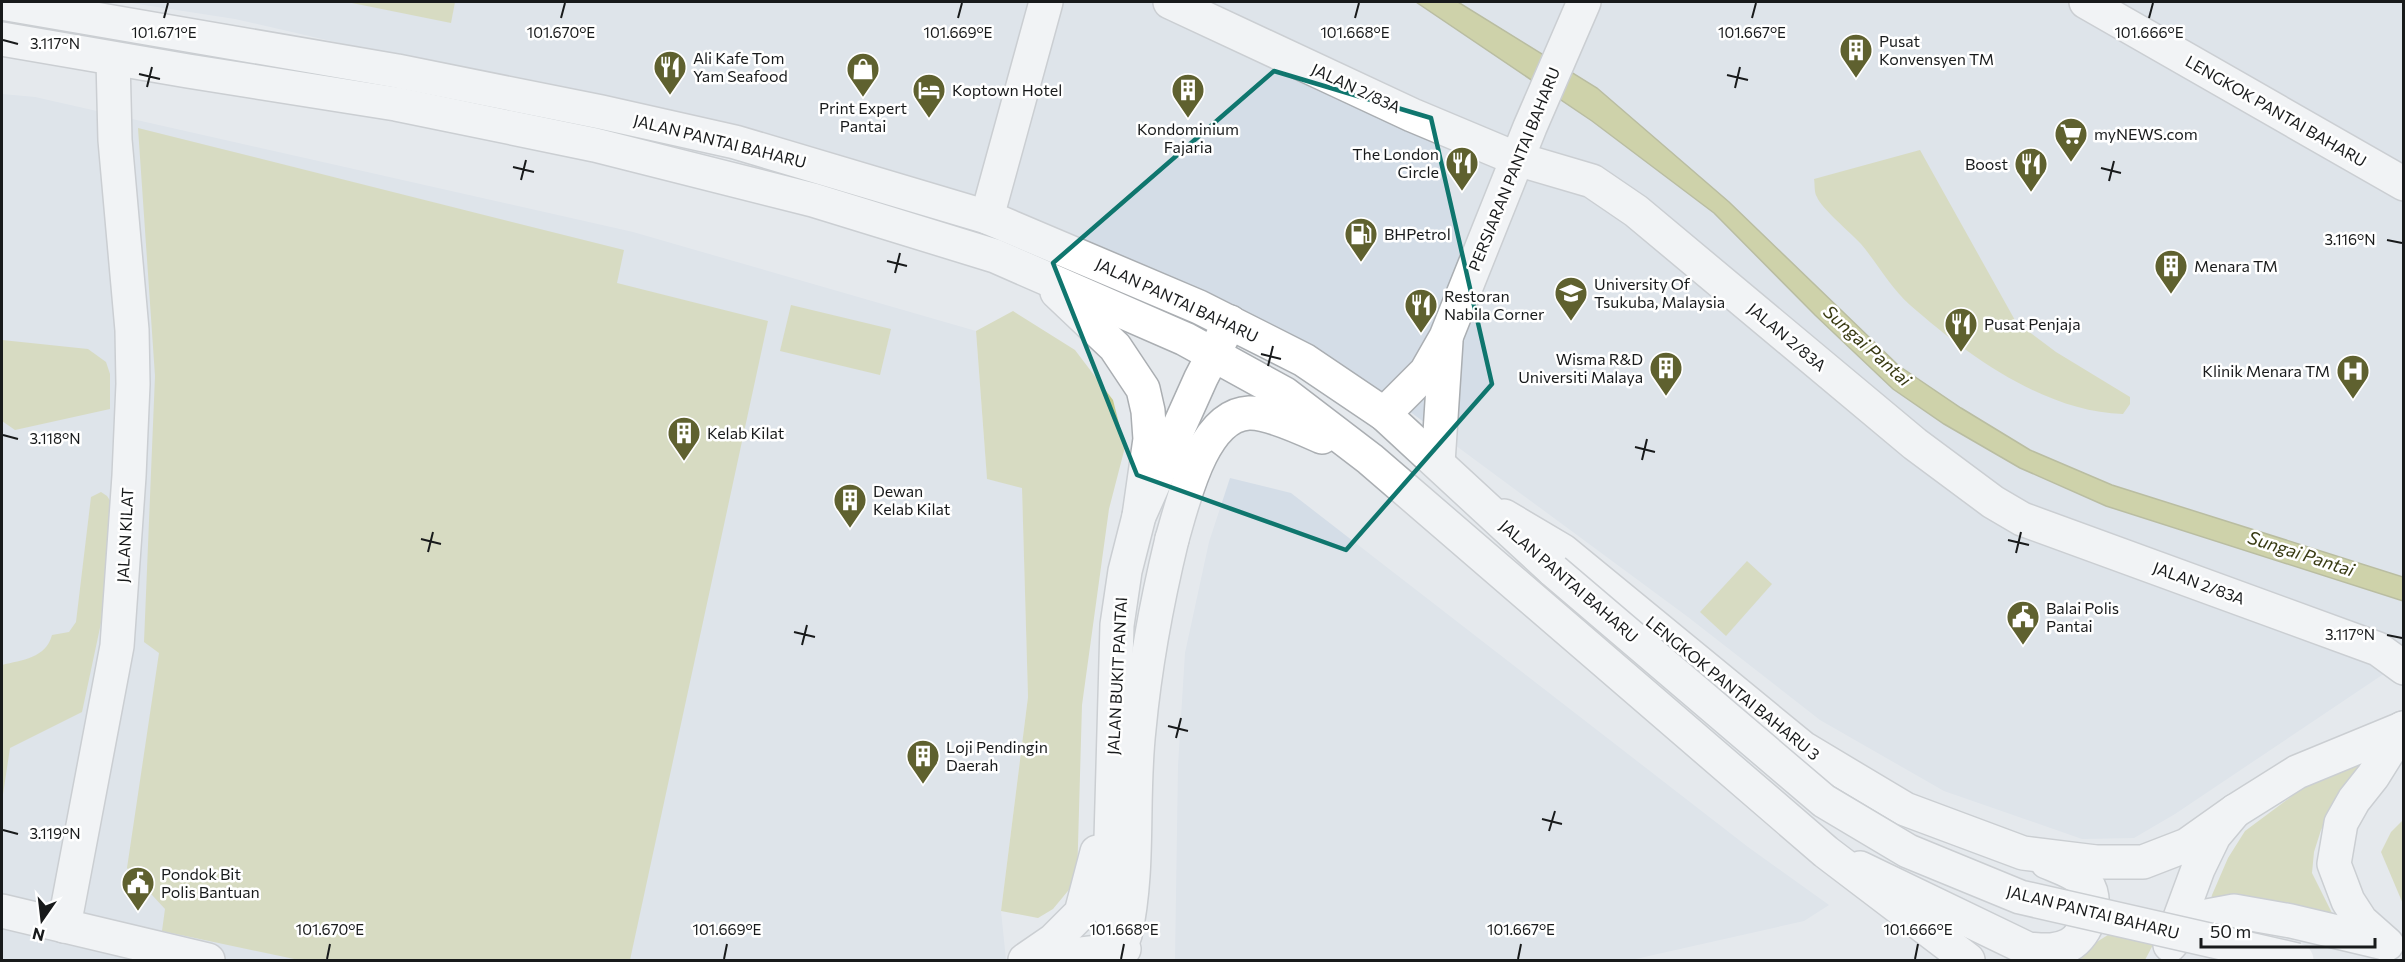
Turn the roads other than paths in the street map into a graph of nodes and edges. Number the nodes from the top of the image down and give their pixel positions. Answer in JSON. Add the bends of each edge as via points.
{"nodes":[{"id":1,"x":1046,"y":2,"type":"edge"},
{"id":2,"x":1170,"y":2,"type":"edge"},
{"id":3,"x":1584,"y":2,"type":"edge"},
{"id":4,"x":2086,"y":2,"type":"edge"},
{"id":5,"x":2,"y":3,"type":"edge"},
{"id":6,"x":2,"y":39,"type":"edge"},
{"id":7,"x":113,"y":59,"type":"junction"},
{"id":8,"x":1517,"y":159,"type":"junction"},
{"id":9,"x":2403,"y":184,"type":"edge"},
{"id":10,"x":987,"y":217,"type":"junction"},
{"id":11,"x":1040,"y":276,"type":"junction"},
{"id":12,"x":1230,"y":322,"type":"junction"},
{"id":13,"x":1446,"y":337,"type":"junction"},
{"id":14,"x":1214,"y":353,"type":"junction"},
{"id":15,"x":1384,"y":414,"type":"junction"},
{"id":16,"x":1370,"y":459,"type":"junction"},
{"id":17,"x":1438,"y":463,"type":"junction"},
{"id":18,"x":1483,"y":504,"type":"junction"},
{"id":19,"x":1139,"y":516,"type":"junction"},
{"id":20,"x":2403,"y":668,"type":"edge"},
{"id":21,"x":2403,"y":728,"type":"edge"},
{"id":22,"x":1113,"y":773,"type":"junction"},
{"id":23,"x":2235,"y":811,"type":"junction"},
{"id":24,"x":1826,"y":852,"type":"junction"},
{"id":25,"x":2023,"y":853,"type":"junction"},
{"id":26,"x":2,"y":911,"type":"edge"},
{"id":27,"x":64,"y":926,"type":"junction"},
{"id":28,"x":2395,"y":946,"type":"edge"},
{"id":29,"x":1124,"y":950,"type":"edge"},
{"id":30,"x":2167,"y":953,"type":"edge"},
{"id":31,"x":208,"y":960,"type":"edge"},
{"id":32,"x":1025,"y":960,"type":"edge"},
{"id":33,"x":1031,"y":960,"type":"edge"},
{"id":34,"x":1968,"y":960,"type":"edge"},
{"id":35,"x":2297,"y":960,"type":"edge"}],
"edges":[{"from":1,"to":10,"type":"street"},
{"from":2,"to":8,"type":"street","name":"JALAN 2/83A","via":[[1412,115]]},
{"from":3,"to":8,"type":"street","name":"PERSIARAN PANTAI BAHARU"},
{"from":4,"to":9,"type":"street","name":"LENGKOK PANTAI BAHARU"},
{"from":5,"to":10,"type":"street","name":"JALAN PANTAI BAHARU","via":[[397,71],[612,115],[735,142]]},
{"from":6,"to":7,"type":"street","name":"JALAN PANTAI BAHARU"},
{"from":7,"to":11,"type":"street","name":"JALAN PANTAI BAHARU","via":[[396,104],[596,145],[813,200],[995,256]]},
{"from":7,"to":27,"type":"street","name":"JALAN KILAT","via":[[133,384],[122,593],[108,702]]},
{"from":8,"to":13,"type":"street","name":"PERSIARAN PANTAI BAHARU"},
{"from":8,"to":20,"type":"street","name":"JALAN 2/83A","via":[[1592,181],[1636,211],[1915,444],[2022,519],[2378,649]]},
{"from":10,"to":12,"type":"street","name":"JALAN PANTAI BAHARU"},
{"from":11,"to":14,"type":"street","name":"JALAN PANTAI BAHARU"},
{"from":11,"to":19,"type":"street","via":[[1115,347],[1143,389],[1149,439]]},
{"from":12,"to":14,"type":"street","name":"JALAN BUKIT PANTAI"},
{"from":12,"to":15,"type":"street","name":"JALAN PANTAI BAHARU","via":[[1304,360]]},
{"from":13,"to":15,"type":"street","name":"PERSIARAN PANTAI BAHARU","via":[[1426,372]]},
{"from":13,"to":17,"type":"street","name":"PERSIARAN PANTAI BAHARU"},
{"from":14,"to":16,"type":"street","name":"JALAN PANTAI BAHARU","via":[[1285,394]]},
{"from":14,"to":19,"type":"street","name":"JALAN BUKIT PANTAI"},
{"from":15,"to":17,"type":"street","name":"JALAN PANTAI BAHARU"},
{"from":16,"to":24,"type":"street","name":"JALAN PANTAI BAHARU"},
{"from":16,"to":29,"type":"street","name":"JALAN BUKIT PANTAI","via":[[1293,423],[1250,412],[1232,416],[1213,432],[1190,480],[1159,592],[1138,730],[1132,901]]},
{"from":17,"to":18,"type":"street","name":"JALAN PANTAI BAHARU"},
{"from":18,"to":25,"type":"street","name":"LENGKOK PANTAI BAHARU 3","via":[[1563,551],[1803,748],[1905,809]]},
{"from":18,"to":35,"type":"street","name":"JALAN PANTAI BAHARU","bridge":true,"via":[[1554,571],[1824,801],[1908,851],[2020,897]]},
{"from":19,"to":22,"type":"street","name":"JALAN BUKIT PANTAI","via":[[1117,626]]},
{"from":21,"to":23,"type":"street","via":[[2297,772]]},
{"from":21,"to":28,"type":"street","via":[[2341,823],[2334,864],[2348,901],[2361,921]]},
{"from":22,"to":29,"type":"street","name":"JALAN BUKIT PANTAI","via":[[1109,910]]},
{"from":22,"to":32,"type":"street","via":[[1081,913],[1054,940]]},
{"from":23,"to":25,"type":"street","name":"LENGKOK PANTAI BAHARU 3","via":[[2187,845],[2143,862],[2096,862]]},
{"from":23,"to":30,"type":"street","via":[[2214,836],[2198,868]]},
{"from":24,"to":25,"type":"street","via":[[2028,949],[2052,951],[2071,944],[2085,931],[2092,901],[2086,882]]},
{"from":24,"to":34,"type":"street","name":"JALAN PANTAI BAHARU"},
{"from":26,"to":27,"type":"street"},
{"from":27,"to":31,"type":"street"},
{"from":28,"to":30,"type":"street","via":[[2234,911],[2188,923]]},
{"from":29,"to":33,"type":"street"}]}
